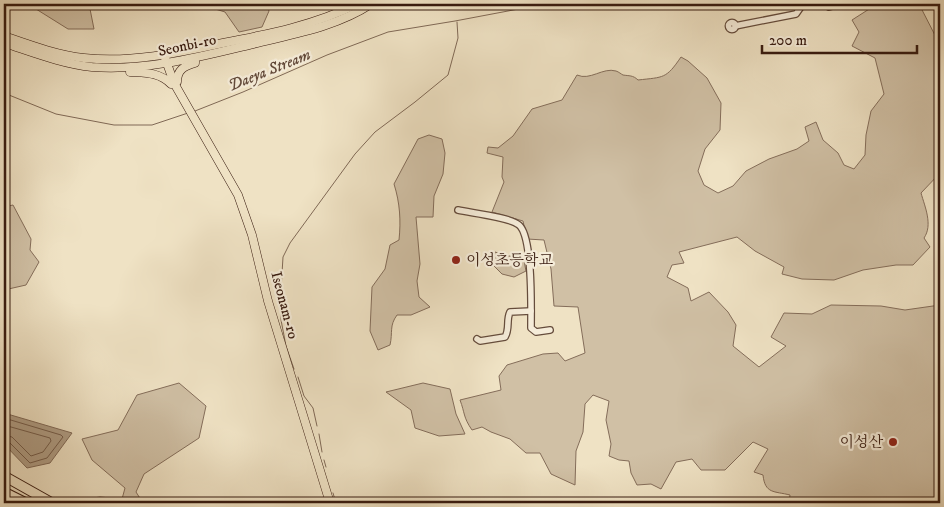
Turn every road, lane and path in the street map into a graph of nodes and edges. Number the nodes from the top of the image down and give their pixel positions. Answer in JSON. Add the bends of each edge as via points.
{"nodes":[{"id":1,"x":357,"y":4,"type":"edge"},
{"id":2,"x":371,"y":4,"type":"edge"},
{"id":3,"x":803,"y":4,"type":"edge"},
{"id":4,"x":824,"y":4,"type":"edge"},
{"id":5,"x":840,"y":4,"type":"edge"},
{"id":6,"x":735,"y":26,"type":"dead end"},
{"id":7,"x":4,"y":36,"type":"edge"},
{"id":8,"x":4,"y":43,"type":"edge"},
{"id":9,"x":164,"y":55,"type":"junction"},
{"id":10,"x":195,"y":58,"type":"junction"},
{"id":11,"x":166,"y":64,"type":"junction"},
{"id":12,"x":129,"y":68,"type":"junction"},
{"id":13,"x":174,"y":83,"type":"junction"},
{"id":14,"x":458,"y":210,"type":"dead end"},
{"id":15,"x":531,"y":311,"type":"junction"},
{"id":16,"x":550,"y":330,"type":"dead end"},
{"id":17,"x":477,"y":339,"type":"dead end"},
{"id":18,"x":4,"y":476,"type":"edge"},
{"id":19,"x":4,"y":492,"type":"edge"},
{"id":20,"x":26,"y":503,"type":"edge"},
{"id":21,"x":52,"y":503,"type":"edge"},
{"id":22,"x":330,"y":503,"type":"edge"}],
"edges":[{"from":1,"to":9,"type":"main road","name":"Seonbi-ro","via":[[311,23]]},
{"from":2,"to":10,"type":"main road","name":"Seonbi-ro","via":[[312,30]]},
{"from":3,"to":6,"type":"street","via":[[796,14]]},
{"from":4,"to":5,"type":"street","via":[[829,7]]},
{"from":7,"to":9,"type":"main road","name":"Seonbi-ro","via":[[81,58],[124,59]]},
{"from":8,"to":12,"type":"main road","name":"Seonbi-ro","via":[[72,64]]},
{"from":9,"to":11,"type":"main road"},
{"from":10,"to":11,"type":"main road","name":"Seonbi-ro"},
{"from":10,"to":13,"type":"main road","via":[[195,63],[180,70]]},
{"from":11,"to":12,"type":"main road","name":"Seonbi-ro"},
{"from":11,"to":13,"type":"main road"},
{"from":12,"to":13,"type":"main road","via":[[130,72],[152,73]]},
{"from":13,"to":22,"type":"main road","name":"Iseonam-ro","via":[[238,194]]},
{"from":14,"to":15,"type":"street","via":[[518,224],[523,232],[531,270]]},
{"from":15,"to":16,"type":"street","via":[[531,328],[536,332]]},
{"from":15,"to":17,"type":"street","via":[[510,312],[505,337]]},
{"from":18,"to":21,"type":"highway"},
{"from":19,"to":20,"type":"highway"}]}
